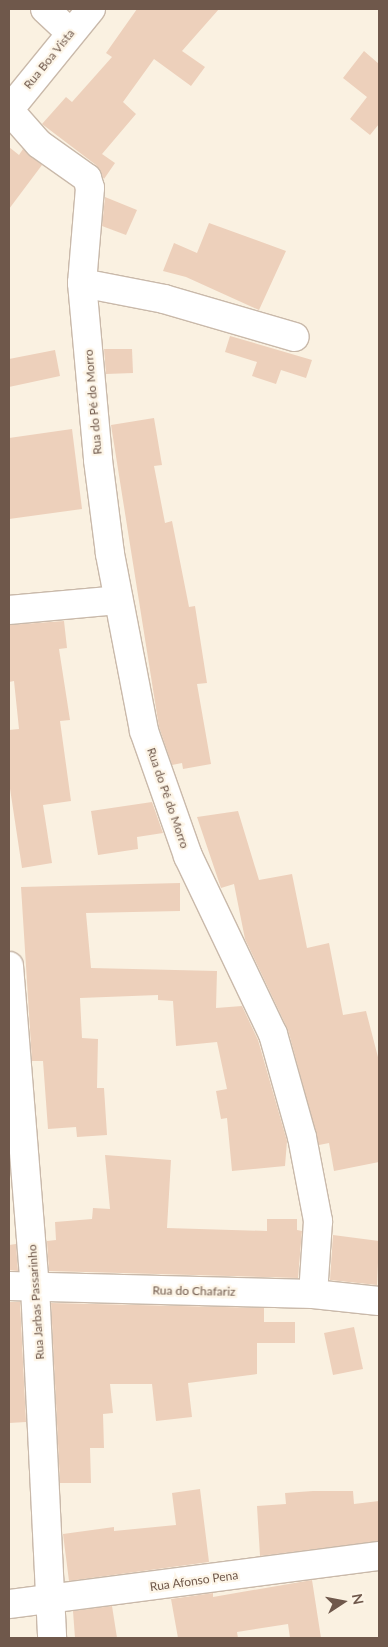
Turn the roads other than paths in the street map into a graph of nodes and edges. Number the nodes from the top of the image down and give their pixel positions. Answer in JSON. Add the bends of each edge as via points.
{"nodes":[{"id":1,"x":45,"y":9,"type":"edge"},
{"id":2,"x":91,"y":9,"type":"edge"},
{"id":3,"x":70,"y":32,"type":"junction"},
{"id":4,"x":87,"y":178,"type":"joint"},
{"id":5,"x":82,"y":283,"type":"junction"},
{"id":6,"x":295,"y":336,"type":"dead end"},
{"id":7,"x":118,"y":600,"type":"junction"},
{"id":8,"x":9,"y":610,"type":"edge"},
{"id":9,"x":9,"y":966,"type":"edge"},
{"id":10,"x":12,"y":1014,"type":"edge"},
{"id":11,"x":9,"y":1286,"type":"edge"},
{"id":12,"x":35,"y":1287,"type":"junction"},
{"id":13,"x":314,"y":1294,"type":"junction"},
{"id":14,"x":379,"y":1301,"type":"edge"},
{"id":15,"x":379,"y":1556,"type":"edge"},
{"id":16,"x":52,"y":1600,"type":"junction"},
{"id":17,"x":9,"y":1604,"type":"edge"},
{"id":18,"x":52,"y":1638,"type":"edge"}],
"edges":[{"from":1,"to":3,"type":"street"},
{"from":2,"to":3,"type":"street","name":"Rua Boa Vista"},
{"from":3,"to":4,"type":"street","name":"Rua Boa Vista","via":[[9,110],[39,144]]},
{"from":4,"to":5,"type":"street","name":"Rua do Pé do Morro","via":[[90,202]]},
{"from":5,"to":6,"type":"street","via":[[164,299]]},
{"from":5,"to":7,"type":"street","name":"Rua do Pé do Morro","via":[[98,460]]},
{"from":7,"to":8,"type":"street"},
{"from":7,"to":13,"type":"street","name":"Rua do Pé do Morro","via":[[144,731],[188,856],[273,1034],[300,1128],[318,1220]]},
{"from":9,"to":10,"type":"street","name":"Rua Jarbas Passarinho"},
{"from":10,"to":12,"type":"street","name":"Rua Jarbas Passarinho"},
{"from":11,"to":12,"type":"street","name":"Rua do Chafariz"},
{"from":12,"to":13,"type":"street","name":"Rua do Chafariz"},
{"from":12,"to":16,"type":"street","name":"Rua Jarbas Passarinho"},
{"from":13,"to":14,"type":"street","name":"Rua do Chafariz"},
{"from":15,"to":16,"type":"street","name":"Rua Afonso Pena"},
{"from":16,"to":17,"type":"street","name":"Rua Afonso Pena"},
{"from":16,"to":18,"type":"street","name":"Rua Jarbas Passarinho"}]}
